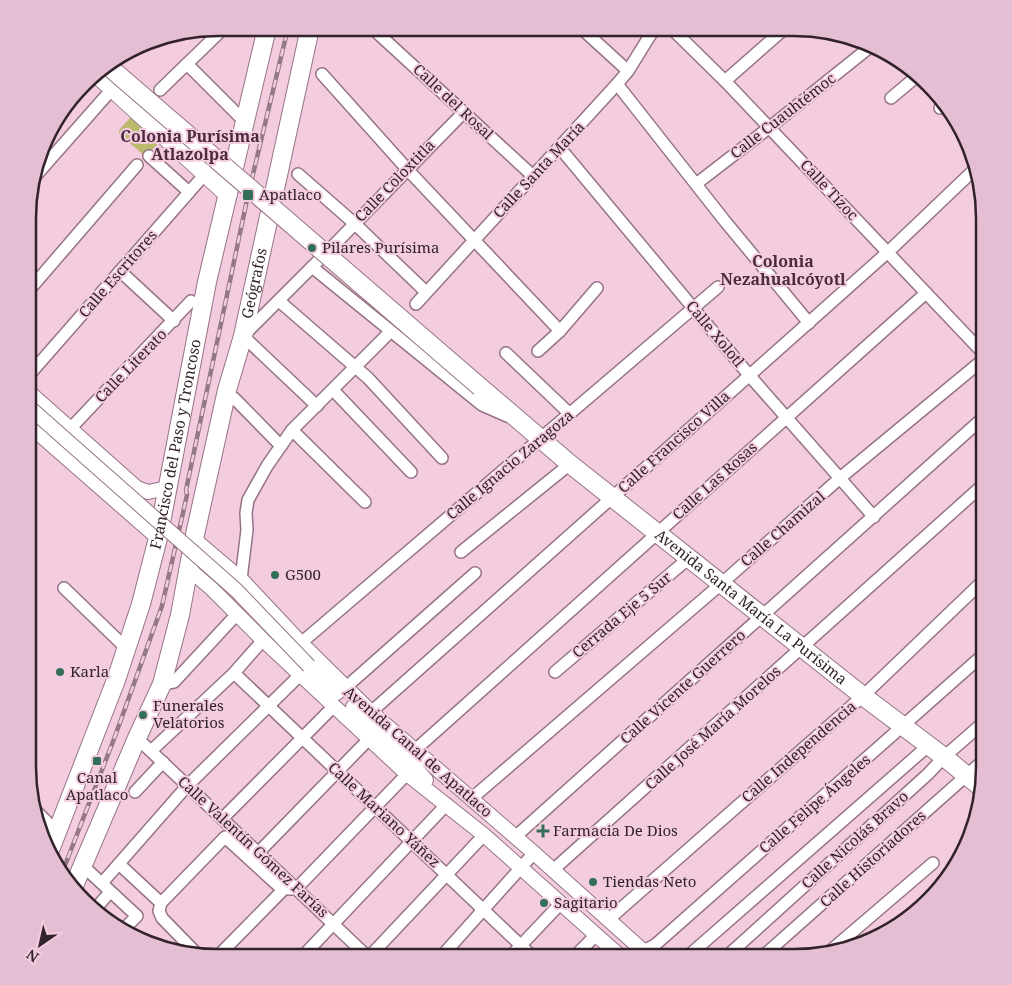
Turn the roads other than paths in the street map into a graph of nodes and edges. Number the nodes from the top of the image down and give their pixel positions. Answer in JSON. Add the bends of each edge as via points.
{"nodes":[{"id":1,"x":215,"y":36,"type":"edge"},
{"id":2,"x":265,"y":36,"type":"edge"},
{"id":3,"x":308,"y":36,"type":"edge"},
{"id":4,"x":381,"y":36,"type":"edge"},
{"id":5,"x":590,"y":36,"type":"edge"},
{"id":6,"x":650,"y":36,"type":"edge"},
{"id":7,"x":679,"y":36,"type":"edge"},
{"id":8,"x":776,"y":36,"type":"edge"},
{"id":9,"x":865,"y":51,"type":"edge"},
{"id":10,"x":187,"y":64,"type":"junction"},
{"id":11,"x":113,"y":70,"type":"edge"},
{"id":12,"x":628,"y":71,"type":"junction"},
{"id":13,"x":322,"y":74,"type":"dead end"},
{"id":14,"x":102,"y":79,"type":"edge"},
{"id":15,"x":912,"y":80,"type":"edge"},
{"id":16,"x":725,"y":81,"type":"junction"},
{"id":17,"x":617,"y":84,"type":"junction"},
{"id":18,"x":113,"y":88,"type":"junction"},
{"id":19,"x":160,"y":90,"type":"dead end"},
{"id":20,"x":891,"y":98,"type":"dead end"},
{"id":21,"x":464,"y":112,"type":"junction"},
{"id":22,"x":244,"y":120,"type":"junction"},
{"id":23,"x":770,"y":127,"type":"junction"},
{"id":24,"x":560,"y":148,"type":"junction"},
{"id":25,"x":149,"y":156,"type":"dead end"},
{"id":26,"x":137,"y":165,"type":"dead end"},
{"id":27,"x":44,"y":166,"type":"edge"},
{"id":28,"x":407,"y":169,"type":"junction"},
{"id":29,"x":205,"y":174,"type":"junction"},
{"id":30,"x":298,"y":174,"type":"dead end"},
{"id":31,"x":970,"y":174,"type":"edge"},
{"id":32,"x":533,"y":176,"type":"junction"},
{"id":33,"x":696,"y":184,"type":"junction"},
{"id":34,"x":189,"y":192,"type":"junction"},
{"id":35,"x":228,"y":194,"type":"junction"},
{"id":36,"x":354,"y":223,"type":"junction"},
{"id":37,"x":474,"y":240,"type":"junction"},
{"id":38,"x":888,"y":252,"type":"junction"},
{"id":39,"x":312,"y":267,"type":"junction"},
{"id":40,"x":120,"y":272,"type":"junction"},
{"id":41,"x":36,"y":281,"type":"edge"},
{"id":42,"x":718,"y":287,"type":"dead end"},
{"id":43,"x":597,"y":288,"type":"dead end"},
{"id":44,"x":426,"y":292,"type":"junction"},
{"id":45,"x":926,"y":293,"type":"junction"},
{"id":46,"x":191,"y":301,"type":"dead end"},
{"id":47,"x":279,"y":301,"type":"junction"},
{"id":48,"x":416,"y":304,"type":"dead end"},
{"id":49,"x":693,"y":308,"type":"junction"},
{"id":50,"x":174,"y":321,"type":"junction"},
{"id":51,"x":809,"y":323,"type":"junction"},
{"id":52,"x":560,"y":331,"type":"junction"},
{"id":53,"x":390,"y":332,"type":"junction"},
{"id":54,"x":243,"y":336,"type":"junction"},
{"id":55,"x":976,"y":346,"type":"edge"},
{"id":56,"x":538,"y":351,"type":"dead end"},
{"id":57,"x":506,"y":353,"type":"dead end"},
{"id":58,"x":976,"y":366,"type":"edge"},
{"id":59,"x":36,"y":367,"type":"edge"},
{"id":60,"x":356,"y":367,"type":"junction"},
{"id":61,"x":749,"y":375,"type":"junction"},
{"id":62,"x":333,"y":390,"type":"junction"},
{"id":63,"x":36,"y":398,"type":"edge"},
{"id":64,"x":234,"y":398,"type":"dead end"},
{"id":65,"x":317,"y":406,"type":"junction"},
{"id":66,"x":36,"y":413,"type":"edge"},
{"id":67,"x":570,"y":414,"type":"junction"},
{"id":68,"x":786,"y":417,"type":"junction"},
{"id":69,"x":522,"y":423,"type":"junction"},
{"id":70,"x":976,"y":424,"type":"edge"},
{"id":71,"x":70,"y":429,"type":"junction"},
{"id":72,"x":292,"y":430,"type":"junction"},
{"id":73,"x":36,"y":432,"type":"edge"},
{"id":74,"x":540,"y":438,"type":"junction"},
{"id":75,"x":281,"y":446,"type":"junction"},
{"id":76,"x":442,"y":458,"type":"dead end"},
{"id":77,"x":570,"y":464,"type":"junction"},
{"id":78,"x":412,"y":472,"type":"dead end"},
{"id":79,"x":122,"y":475,"type":"junction"},
{"id":80,"x":840,"y":478,"type":"junction"},
{"id":81,"x":167,"y":488,"type":"junction"},
{"id":82,"x":976,"y":491,"type":"edge"},
{"id":83,"x":109,"y":495,"type":"junction"},
{"id":84,"x":612,"y":497,"type":"junction"},
{"id":85,"x":365,"y":502,"type":"dead end"},
{"id":86,"x":874,"y":517,"type":"junction"},
{"id":87,"x":658,"y":532,"type":"junction"},
{"id":88,"x":158,"y":538,"type":"junction"},
{"id":89,"x":194,"y":539,"type":"junction"},
{"id":90,"x":461,"y":552,"type":"dead end"},
{"id":91,"x":690,"y":558,"type":"junction"},
{"id":92,"x":190,"y":570,"type":"junction"},
{"id":93,"x":475,"y":573,"type":"dead end"},
{"id":94,"x":237,"y":576,"type":"junction"},
{"id":95,"x":721,"y":584,"type":"junction"},
{"id":96,"x":64,"y":588,"type":"dead end"},
{"id":97,"x":976,"y":588,"type":"edge"},
{"id":98,"x":212,"y":589,"type":"junction"},
{"id":99,"x":237,"y":614,"type":"junction"},
{"id":100,"x":762,"y":617,"type":"junction"},
{"id":101,"x":264,"y":640,"type":"junction"},
{"id":102,"x":302,"y":643,"type":"junction"},
{"id":103,"x":803,"y":648,"type":"junction"},
{"id":104,"x":127,"y":649,"type":"junction"},
{"id":105,"x":976,"y":661,"type":"edge"},
{"id":106,"x":304,"y":670,"type":"junction"},
{"id":107,"x":555,"y":672,"type":"dead end"},
{"id":108,"x":234,"y":673,"type":"junction"},
{"id":109,"x":162,"y":684,"type":"junction"},
{"id":110,"x":345,"y":688,"type":"junction"},
{"id":111,"x":863,"y":696,"type":"junction"},
{"id":112,"x":268,"y":705,"type":"junction"},
{"id":113,"x":334,"y":706,"type":"junction"},
{"id":114,"x":368,"y":715,"type":"junction"},
{"id":115,"x":903,"y":727,"type":"junction"},
{"id":116,"x":976,"y":729,"type":"edge"},
{"id":117,"x":137,"y":738,"type":"junction"},
{"id":118,"x":303,"y":738,"type":"junction"},
{"id":119,"x":369,"y":739,"type":"junction"},
{"id":120,"x":928,"y":746,"type":"junction"},
{"id":121,"x":415,"y":750,"type":"junction"},
{"id":122,"x":151,"y":751,"type":"junction"},
{"id":123,"x":944,"y":757,"type":"junction"},
{"id":124,"x":163,"y":762,"type":"junction"},
{"id":125,"x":976,"y":767,"type":"edge"},
{"id":126,"x":337,"y":771,"type":"junction"},
{"id":127,"x":439,"y":771,"type":"junction"},
{"id":128,"x":406,"y":774,"type":"junction"},
{"id":129,"x":966,"y":776,"type":"junction"},
{"id":130,"x":975,"y":782,"type":"edge"},
{"id":131,"x":187,"y":786,"type":"junction"},
{"id":132,"x":430,"y":791,"type":"junction"},
{"id":133,"x":135,"y":792,"type":"dead end"},
{"id":134,"x":471,"y":799,"type":"junction"},
{"id":135,"x":447,"y":804,"type":"junction"},
{"id":136,"x":374,"y":808,"type":"junction"},
{"id":137,"x":44,"y":819,"type":"edge"},
{"id":138,"x":222,"y":820,"type":"junction"},
{"id":139,"x":56,"y":831,"type":"junction"},
{"id":140,"x":484,"y":835,"type":"junction"},
{"id":141,"x":515,"y":836,"type":"junction"},
{"id":142,"x":53,"y":842,"type":"edge"},
{"id":143,"x":412,"y":842,"type":"junction"},
{"id":144,"x":258,"y":853,"type":"junction"},
{"id":145,"x":534,"y":853,"type":"junction"},
{"id":146,"x":933,"y":863,"type":"dead end"},
{"id":147,"x":119,"y":864,"type":"junction"},
{"id":148,"x":82,"y":865,"type":"junction"},
{"id":149,"x":520,"y":867,"type":"junction"},
{"id":150,"x":553,"y":870,"type":"junction"},
{"id":151,"x":446,"y":874,"type":"junction"},
{"id":152,"x":76,"y":880,"type":"edge"},
{"id":153,"x":102,"y":883,"type":"junction"},
{"id":154,"x":296,"y":889,"type":"junction"},
{"id":155,"x":282,"y":890,"type":"junction"},
{"id":156,"x":110,"y":892,"type":"junction"},
{"id":157,"x":161,"y":903,"type":"junction"},
{"id":158,"x":561,"y":903,"type":"junction"},
{"id":159,"x":99,"y":904,"type":"edge"},
{"id":160,"x":484,"y":909,"type":"junction"},
{"id":161,"x":609,"y":919,"type":"junction"},
{"id":162,"x":333,"y":923,"type":"junction"},
{"id":163,"x":128,"y":925,"type":"edge"},
{"id":164,"x":596,"y":935,"type":"junction"},
{"id":165,"x":183,"y":940,"type":"junction"},
{"id":166,"x":839,"y":943,"type":"edge"},
{"id":167,"x":179,"y":944,"type":"edge"},
{"id":168,"x":521,"y":945,"type":"junction"},
{"id":169,"x":189,"y":946,"type":"edge"},
{"id":170,"x":225,"y":949,"type":"edge"},
{"id":171,"x":309,"y":949,"type":"edge"},
{"id":172,"x":361,"y":949,"type":"edge"},
{"id":173,"x":376,"y":949,"type":"edge"},
{"id":174,"x":448,"y":949,"type":"edge"},
{"id":175,"x":517,"y":949,"type":"edge"},
{"id":176,"x":525,"y":949,"type":"edge"},
{"id":177,"x":582,"y":949,"type":"edge"},
{"id":178,"x":612,"y":949,"type":"edge"},
{"id":179,"x":642,"y":949,"type":"edge"},
{"id":180,"x":651,"y":949,"type":"edge"},
{"id":181,"x":695,"y":949,"type":"edge"},
{"id":182,"x":735,"y":949,"type":"edge"},
{"id":183,"x":771,"y":949,"type":"edge"}],
"edges":[{"from":1,"to":10,"type":"street"},
{"from":2,"to":22,"type":"main road","name":"Francisco del Paso y Troncoso"},
{"from":3,"to":54,"type":"main road","name":"Geógrafos"},
{"from":4,"to":21,"type":"street","name":"Calle del Rosal"},
{"from":5,"to":12,"type":"street"},
{"from":6,"to":12,"type":"street","name":"Calle Santa María"},
{"from":7,"to":16,"type":"street","name":"Calle Tízoc"},
{"from":8,"to":16,"type":"street"},
{"from":9,"to":23,"type":"street","name":"Calle Cuauhtémoc"},
{"from":10,"to":19,"type":"street"},
{"from":10,"to":22,"type":"street"},
{"from":11,"to":69,"type":"main road","name":"Avenida Santa María La Purísima","bridge":true},
{"from":12,"to":17,"type":"street","name":"Calle Santa María"},
{"from":13,"to":28,"type":"street"},
{"from":14,"to":18,"type":"main road"},
{"from":15,"to":20,"type":"street"},
{"from":16,"to":23,"type":"street","name":"Calle Tízoc"},
{"from":17,"to":24,"type":"street","name":"Calle Santa María"},
{"from":17,"to":33,"type":"street"},
{"from":18,"to":27,"type":"street"},
{"from":18,"to":29,"type":"main road"},
{"from":21,"to":28,"type":"street","name":"Calle Coloxtitla"},
{"from":21,"to":32,"type":"street","name":"Calle del Rosal"},
{"from":22,"to":35,"type":"main road","name":"Francisco del Paso y Troncoso"},
{"from":23,"to":33,"type":"street","name":"Calle Cuauhtémoc"},
{"from":23,"to":38,"type":"street","name":"Calle Tízoc"},
{"from":24,"to":32,"type":"street","name":"Calle Santa María"},
{"from":24,"to":49,"type":"street","name":"Calle Xolotl"},
{"from":25,"to":34,"type":"street"},
{"from":26,"to":41,"type":"street"},
{"from":28,"to":36,"type":"street","name":"Calle Coloxtitla"},
{"from":28,"to":37,"type":"street"},
{"from":29,"to":34,"type":"street","name":"Calle Escritores"},
{"from":29,"to":35,"type":"main road"},
{"from":30,"to":36,"type":"street"},
{"from":31,"to":38,"type":"street","name":"Calle Francisco Villa"},
{"from":32,"to":37,"type":"street","name":"Calle Santa María"},
{"from":33,"to":51,"type":"street"},
{"from":34,"to":40,"type":"street","name":"Calle Escritores"},
{"from":35,"to":81,"type":"main road","name":"Francisco del Paso y Troncoso"},
{"from":36,"to":39,"type":"street","name":"Calle Coloxtitla"},
{"from":36,"to":44,"type":"street"},
{"from":37,"to":44,"type":"street","name":"Calle Santa María"},
{"from":37,"to":52,"type":"street"},
{"from":38,"to":45,"type":"street","name":"Calle Tízoc"},
{"from":38,"to":51,"type":"street","name":"Calle Francisco Villa"},
{"from":39,"to":47,"type":"street","name":"Calle Coloxtitla"},
{"from":39,"to":53,"type":"street","name":"Avenida Santa María La Purísima"},
{"from":40,"to":50,"type":"street"},
{"from":40,"to":59,"type":"street","name":"Calle Escritores"},
{"from":42,"to":49,"type":"street","name":"Calle Ignacio Zaragoza"},
{"from":43,"to":52,"type":"street"},
{"from":44,"to":48,"type":"street","name":"Calle Santa María"},
{"from":45,"to":55,"type":"street","name":"Calle Tízoc"},
{"from":45,"to":68,"type":"street","name":"Calle Las Rosas"},
{"from":46,"to":50,"type":"street","name":"Calle Literato"},
{"from":47,"to":54,"type":"street","name":"Calle Coloxtitla"},
{"from":47,"to":60,"type":"street"},
{"from":49,"to":61,"type":"street","name":"Calle Xolotl"},
{"from":49,"to":67,"type":"street","name":"Calle Ignacio Zaragoza"},
{"from":50,"to":71,"type":"street","name":"Calle Literato"},
{"from":51,"to":61,"type":"street","name":"Calle Francisco Villa"},
{"from":52,"to":56,"type":"street"},
{"from":53,"to":60,"type":"street"},
{"from":53,"to":69,"type":"street","name":"Avenida Santa María La Purísima","via":[[482,405]]},
{"from":54,"to":65,"type":"street"},
{"from":54,"to":89,"type":"main road","name":"Geógrafos","via":[[227,390]]},
{"from":57,"to":67,"type":"street"},
{"from":58,"to":80,"type":"street","name":"Calle Chamizal"},
{"from":60,"to":62,"type":"street"},
{"from":60,"to":76,"type":"street"},
{"from":61,"to":68,"type":"street","name":"Calle Xolotl"},
{"from":61,"to":84,"type":"street","name":"Calle Francisco Villa"},
{"from":62,"to":65,"type":"street"},
{"from":62,"to":78,"type":"street"},
{"from":63,"to":71,"type":"street"},
{"from":64,"to":75,"type":"street"},
{"from":65,"to":72,"type":"street"},
{"from":66,"to":106,"type":"street","bridge":true,"via":[[236,590]]},
{"from":67,"to":74,"type":"street","name":"Calle Ignacio Zaragoza"},
{"from":68,"to":80,"type":"street","name":"Calle Xolotl"},
{"from":68,"to":87,"type":"street","name":"Calle Las Rosas"},
{"from":69,"to":74,"type":"main road","name":"Avenida Santa María La Purísima"},
{"from":70,"to":86,"type":"street","name":"Calle Vicente Guerrero"},
{"from":71,"to":79,"type":"street"},
{"from":72,"to":75,"type":"street"},
{"from":72,"to":85,"type":"street"},
{"from":73,"to":83,"type":"street"},
{"from":74,"to":77,"type":"main road","name":"Avenida Santa María La Purísima"},
{"from":74,"to":102,"type":"street","name":"Calle Ignacio Zaragoza"},
{"from":75,"to":94,"type":"street","via":[[248,500],[247,530]]},
{"from":77,"to":84,"type":"main road","name":"Avenida Santa María La Purísima"},
{"from":77,"to":90,"type":"street"},
{"from":79,"to":81,"type":"street","via":[[137,488],[148,492]]},
{"from":79,"to":83,"type":"street","via":[[120,490]]},
{"from":80,"to":86,"type":"street","name":"Calle Xolotl"},
{"from":80,"to":95,"type":"street","name":"Calle Chamizal"},
{"from":81,"to":88,"type":"main road","name":"Francisco del Paso y Troncoso"},
{"from":82,"to":103,"type":"street","name":"Calle José María Morelos"},
{"from":83,"to":88,"type":"street"},
{"from":84,"to":87,"type":"main road","name":"Avenida Santa María La Purísima"},
{"from":84,"to":114,"type":"street","name":"Calle Francisco Villa"},
{"from":86,"to":100,"type":"street","name":"Calle Vicente Guerrero"},
{"from":87,"to":91,"type":"main road","name":"Avenida Santa María La Purísima"},
{"from":87,"to":121,"type":"street","name":"Calle Las Rosas"},
{"from":88,"to":104,"type":"main road","name":"Francisco del Paso y Troncoso"},
{"from":89,"to":92,"type":"main road"},
{"from":89,"to":94,"type":"street","name":"Avenida Canal de Apatlaco"},
{"from":91,"to":95,"type":"main road","name":"Avenida Santa María La Purísima"},
{"from":91,"to":107,"type":"street","name":"Cerrada Eje 5 Sur"},
{"from":92,"to":98,"type":"street","name":"Avenida Canal de Apatlaco"},
{"from":92,"to":109,"type":"main road"},
{"from":93,"to":110,"type":"street"},
{"from":94,"to":98,"type":"street","via":[[226,572],[216,575]]},
{"from":94,"to":102,"type":"street","name":"Avenida Canal de Apatlaco"},
{"from":95,"to":100,"type":"main road","name":"Avenida Santa María La Purísima"},
{"from":95,"to":134,"type":"street","name":"Calle Chamizal"},
{"from":96,"to":104,"type":"street"},
{"from":97,"to":111,"type":"street","name":"Calle Independencia"},
{"from":98,"to":99,"type":"street","name":"Avenida Canal de Apatlaco"},
{"from":99,"to":101,"type":"street","name":"Avenida Canal de Apatlaco"},
{"from":99,"to":109,"type":"street","via":[[174,682]]},
{"from":100,"to":103,"type":"main road","name":"Avenida Santa María La Purísima"},
{"from":100,"to":141,"type":"street","name":"Calle Vicente Guerrero"},
{"from":101,"to":106,"type":"street","name":"Avenida Canal de Apatlaco"},
{"from":101,"to":108,"type":"street"},
{"from":102,"to":110,"type":"street","name":"Avenida Canal de Apatlaco"},
{"from":103,"to":111,"type":"main road","name":"Avenida Santa María La Purísima"},
{"from":103,"to":150,"type":"street","name":"Calle José María Morelos"},
{"from":104,"to":139,"type":"main road","name":"Francisco del Paso y Troncoso"},
{"from":105,"to":115,"type":"street","name":"Calle Felipe Ángeles"},
{"from":106,"to":112,"type":"street"},
{"from":106,"to":113,"type":"street","name":"Avenida Canal de Apatlaco"},
{"from":106,"to":114,"type":"street"},
{"from":108,"to":112,"type":"street","name":"Calle Mariano Yáñez"},
{"from":108,"to":122,"type":"street"},
{"from":109,"to":117,"type":"main road"},
{"from":110,"to":114,"type":"street","name":"Avenida Canal de Apatlaco"},
{"from":111,"to":115,"type":"main road","name":"Avenida Santa María La Purísima"},
{"from":111,"to":161,"type":"street","name":"Calle Independencia"},
{"from":112,"to":118,"type":"street","name":"Calle Mariano Yáñez"},
{"from":112,"to":131,"type":"street"},
{"from":113,"to":118,"type":"street"},
{"from":113,"to":119,"type":"street","name":"Avenida Canal de Apatlaco"},
{"from":114,"to":121,"type":"street","name":"Avenida Canal de Apatlaco"},
{"from":114,"to":127,"type":"street","via":[[421,762]]},
{"from":114,"to":132,"type":"street","via":[[370,727],[415,768],[426,780]]},
{"from":115,"to":120,"type":"main road","name":"Avenida Santa María La Purísima"},
{"from":115,"to":180,"type":"street","name":"Calle Felipe Ángeles"},
{"from":116,"to":123,"type":"street","name":"Calle Nicolás Bravo"},
{"from":117,"to":122,"type":"street","name":"Calle Valentín Gómez Farías"},
{"from":117,"to":148,"type":"main road"},
{"from":118,"to":126,"type":"street","name":"Calle Mariano Yáñez"},
{"from":118,"to":138,"type":"street"},
{"from":119,"to":126,"type":"street"},
{"from":119,"to":128,"type":"street","name":"Avenida Canal de Apatlaco"},
{"from":120,"to":123,"type":"main road","name":"Avenida Santa María La Purísima"},
{"from":120,"to":181,"type":"street"},
{"from":121,"to":127,"type":"street","name":"Avenida Canal de Apatlaco"},
{"from":122,"to":124,"type":"street","name":"Calle Valentín Gómez Farías"},
{"from":123,"to":129,"type":"main road","name":"Avenida Santa María La Purísima"},
{"from":123,"to":182,"type":"street","name":"Calle Nicolás Bravo"},
{"from":124,"to":131,"type":"street","name":"Calle Valentín Gómez Farías"},
{"from":124,"to":133,"type":"street"},
{"from":125,"to":129,"type":"street","name":"Calle Historiadores"},
{"from":126,"to":136,"type":"street","name":"Calle Mariano Yáñez"},
{"from":126,"to":144,"type":"street"},
{"from":127,"to":134,"type":"street","name":"Avenida Canal de Apatlaco"},
{"from":128,"to":132,"type":"street","name":"Avenida Canal de Apatlaco"},
{"from":128,"to":136,"type":"street"},
{"from":129,"to":130,"type":"main road","name":"Avenida Santa María La Purísima"},
{"from":129,"to":183,"type":"street","name":"Calle Historiadores"},
{"from":131,"to":138,"type":"street","name":"Calle Valentín Gómez Farías"},
{"from":131,"to":147,"type":"street"},
{"from":132,"to":135,"type":"street","name":"Avenida Canal de Apatlaco"},
{"from":134,"to":141,"type":"street","name":"Avenida Canal de Apatlaco"},
{"from":135,"to":140,"type":"street","name":"Avenida Canal de Apatlaco"},
{"from":135,"to":143,"type":"street"},
{"from":136,"to":143,"type":"street","name":"Calle Mariano Yáñez"},
{"from":136,"to":154,"type":"street"},
{"from":137,"to":139,"type":"street"},
{"from":138,"to":144,"type":"street","name":"Calle Valentín Gómez Farías"},
{"from":139,"to":142,"type":"main road","name":"Francisco del Paso y Troncoso"},
{"from":140,"to":149,"type":"street","name":"Avenida Canal de Apatlaco"},
{"from":140,"to":151,"type":"street"},
{"from":141,"to":145,"type":"street","name":"Avenida Canal de Apatlaco"},
{"from":143,"to":151,"type":"street","name":"Calle Mariano Yáñez"},
{"from":143,"to":162,"type":"street"},
{"from":144,"to":154,"type":"street","name":"Calle Valentín Gómez Farías"},
{"from":145,"to":149,"type":"street"},
{"from":145,"to":150,"type":"street","name":"Avenida Canal de Apatlaco"},
{"from":146,"to":166,"type":"street"},
{"from":147,"to":153,"type":"street"},
{"from":147,"to":157,"type":"street"},
{"from":148,"to":152,"type":"main road"},
{"from":148,"to":153,"type":"street"},
{"from":149,"to":158,"type":"street","name":"Avenida Canal de Apatlaco"},
{"from":149,"to":160,"type":"street"},
{"from":150,"to":161,"type":"street","name":"Avenida Canal de Apatlaco"},
{"from":151,"to":160,"type":"street","name":"Calle Mariano Yáñez"},
{"from":151,"to":173,"type":"street"},
{"from":153,"to":156,"type":"street"},
{"from":154,"to":155,"type":"street"},
{"from":154,"to":162,"type":"street","name":"Calle Valentín Gómez Farías"},
{"from":155,"to":157,"type":"street","name":"Calle Valentín Gómez Farías","via":[[225,837]]},
{"from":155,"to":170,"type":"street"},
{"from":156,"to":159,"type":"street"},
{"from":156,"to":163,"type":"street","via":[[137,916]]},
{"from":157,"to":165,"type":"street","via":[[162,918]]},
{"from":158,"to":164,"type":"street","name":"Avenida Canal de Apatlaco"},
{"from":158,"to":168,"type":"street"},
{"from":160,"to":168,"type":"street","name":"Calle Mariano Yáñez"},
{"from":160,"to":174,"type":"street"},
{"from":161,"to":179,"type":"street","name":"Avenida Canal de Apatlaco"},
{"from":162,"to":171,"type":"street"},
{"from":162,"to":172,"type":"street","name":"Calle Valentín Gómez Farías"},
{"from":164,"to":177,"type":"street"},
{"from":164,"to":178,"type":"street","name":"Avenida Canal de Apatlaco"},
{"from":165,"to":167,"type":"street"},
{"from":165,"to":169,"type":"street"},
{"from":168,"to":175,"type":"street"},
{"from":168,"to":176,"type":"street","name":"Calle Mariano Yáñez"}]}
